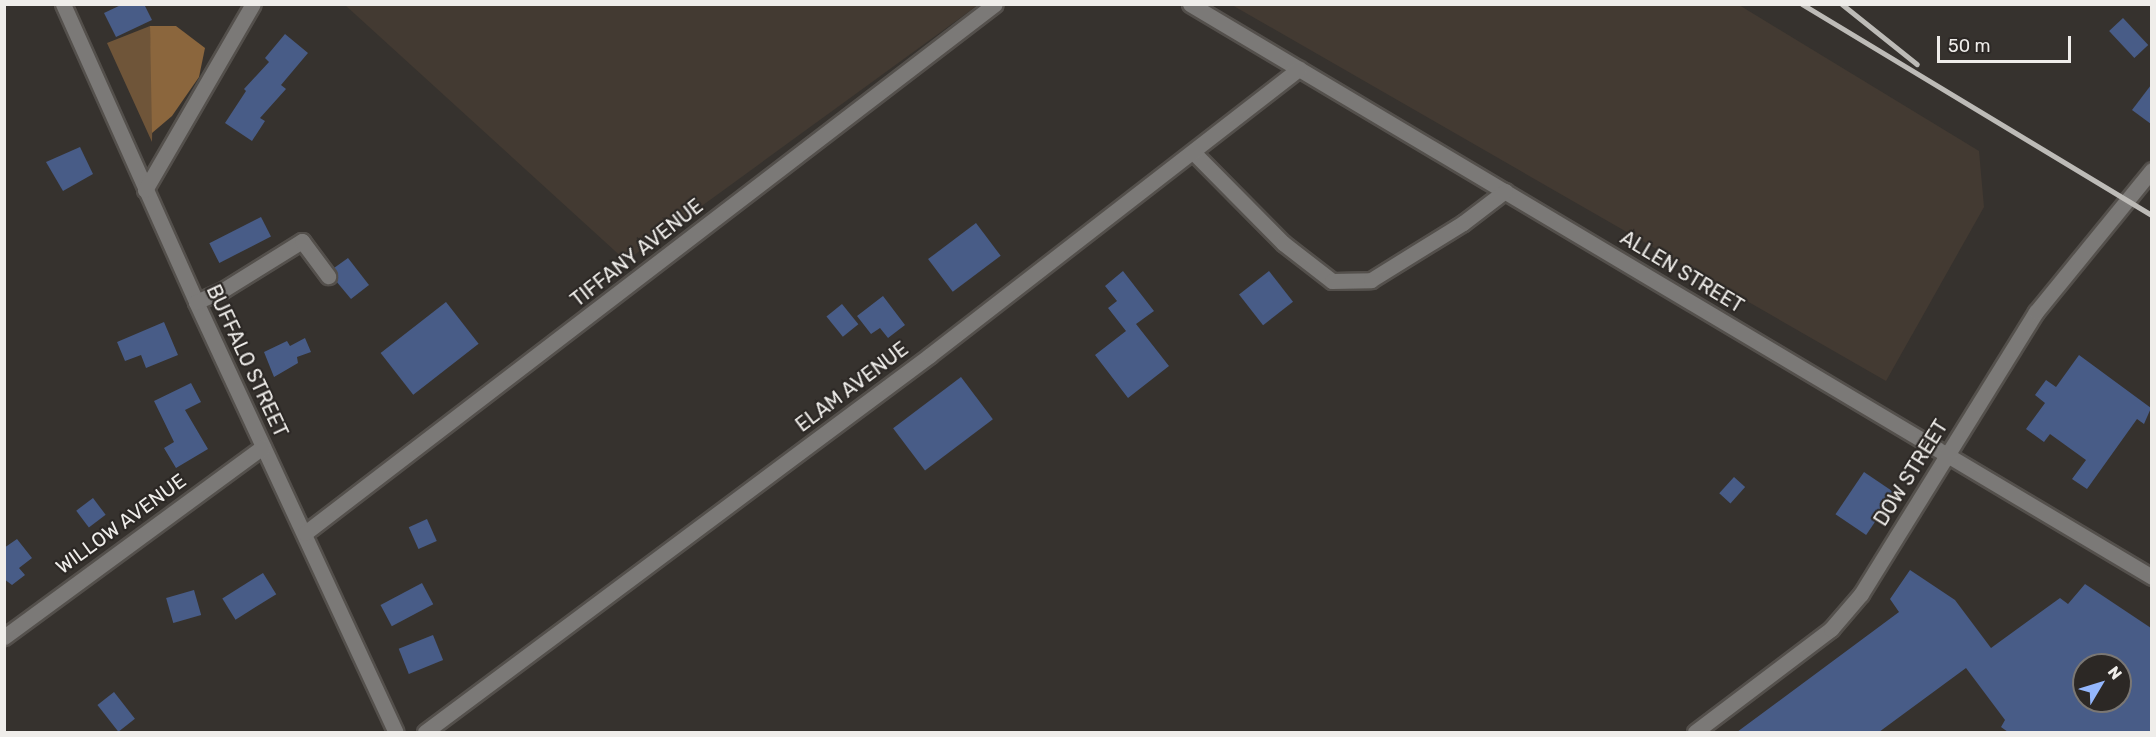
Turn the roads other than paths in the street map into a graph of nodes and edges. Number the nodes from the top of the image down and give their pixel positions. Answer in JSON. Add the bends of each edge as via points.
{"nodes":[{"id":1,"x":63,"y":4,"type":"edge"},
{"id":2,"x":253,"y":4,"type":"edge"},
{"id":3,"x":995,"y":4,"type":"edge"},
{"id":4,"x":1190,"y":4,"type":"edge"},
{"id":5,"x":1299,"y":69,"type":"junction"},
{"id":6,"x":1193,"y":152,"type":"junction"},
{"id":7,"x":2151,"y":170,"type":"edge"},
{"id":8,"x":145,"y":190,"type":"junction"},
{"id":9,"x":1505,"y":191,"type":"junction"},
{"id":10,"x":328,"y":276,"type":"dead end"},
{"id":11,"x":196,"y":302,"type":"junction"},
{"id":12,"x":263,"y":447,"type":"junction"},
{"id":13,"x":1947,"y":455,"type":"junction"},
{"id":14,"x":305,"y":533,"type":"junction"},
{"id":15,"x":2151,"y":577,"type":"edge"},
{"id":16,"x":4,"y":637,"type":"edge"},
{"id":17,"x":396,"y":732,"type":"edge"},
{"id":18,"x":424,"y":732,"type":"edge"},
{"id":19,"x":1695,"y":732,"type":"edge"}],
"edges":[{"from":1,"to":8,"type":"street","name":"BUFFALO STREET"},
{"from":2,"to":8,"type":"street"},
{"from":3,"to":14,"type":"street","name":"TIFFANY AVENUE"},
{"from":4,"to":5,"type":"street","name":"ALLEN STREET"},
{"from":5,"to":6,"type":"street","name":"ELAM AVENUE"},
{"from":5,"to":9,"type":"street","name":"ALLEN STREET"},
{"from":6,"to":9,"type":"street","via":[[1283,243],[1332,281],[1371,280],[1464,223]]},
{"from":6,"to":18,"type":"street","name":"ELAM AVENUE","via":[[930,355]]},
{"from":7,"to":13,"type":"street","name":"DOW STREET","via":[[2036,312]]},
{"from":8,"to":11,"type":"street","name":"BUFFALO STREET"},
{"from":9,"to":13,"type":"street","name":"ALLEN STREET"},
{"from":10,"to":11,"type":"street","via":[[302,241],[224,290]]},
{"from":11,"to":12,"type":"street","name":"BUFFALO STREET"},
{"from":12,"to":14,"type":"street","name":"BUFFALO STREET"},
{"from":12,"to":16,"type":"street","name":"WILLOW AVENUE"},
{"from":13,"to":15,"type":"street","name":"ALLEN STREET"},
{"from":13,"to":19,"type":"street","name":"DOW STREET","via":[[1861,594],[1832,629]]},
{"from":14,"to":17,"type":"street","name":"BUFFALO STREET"}]}
